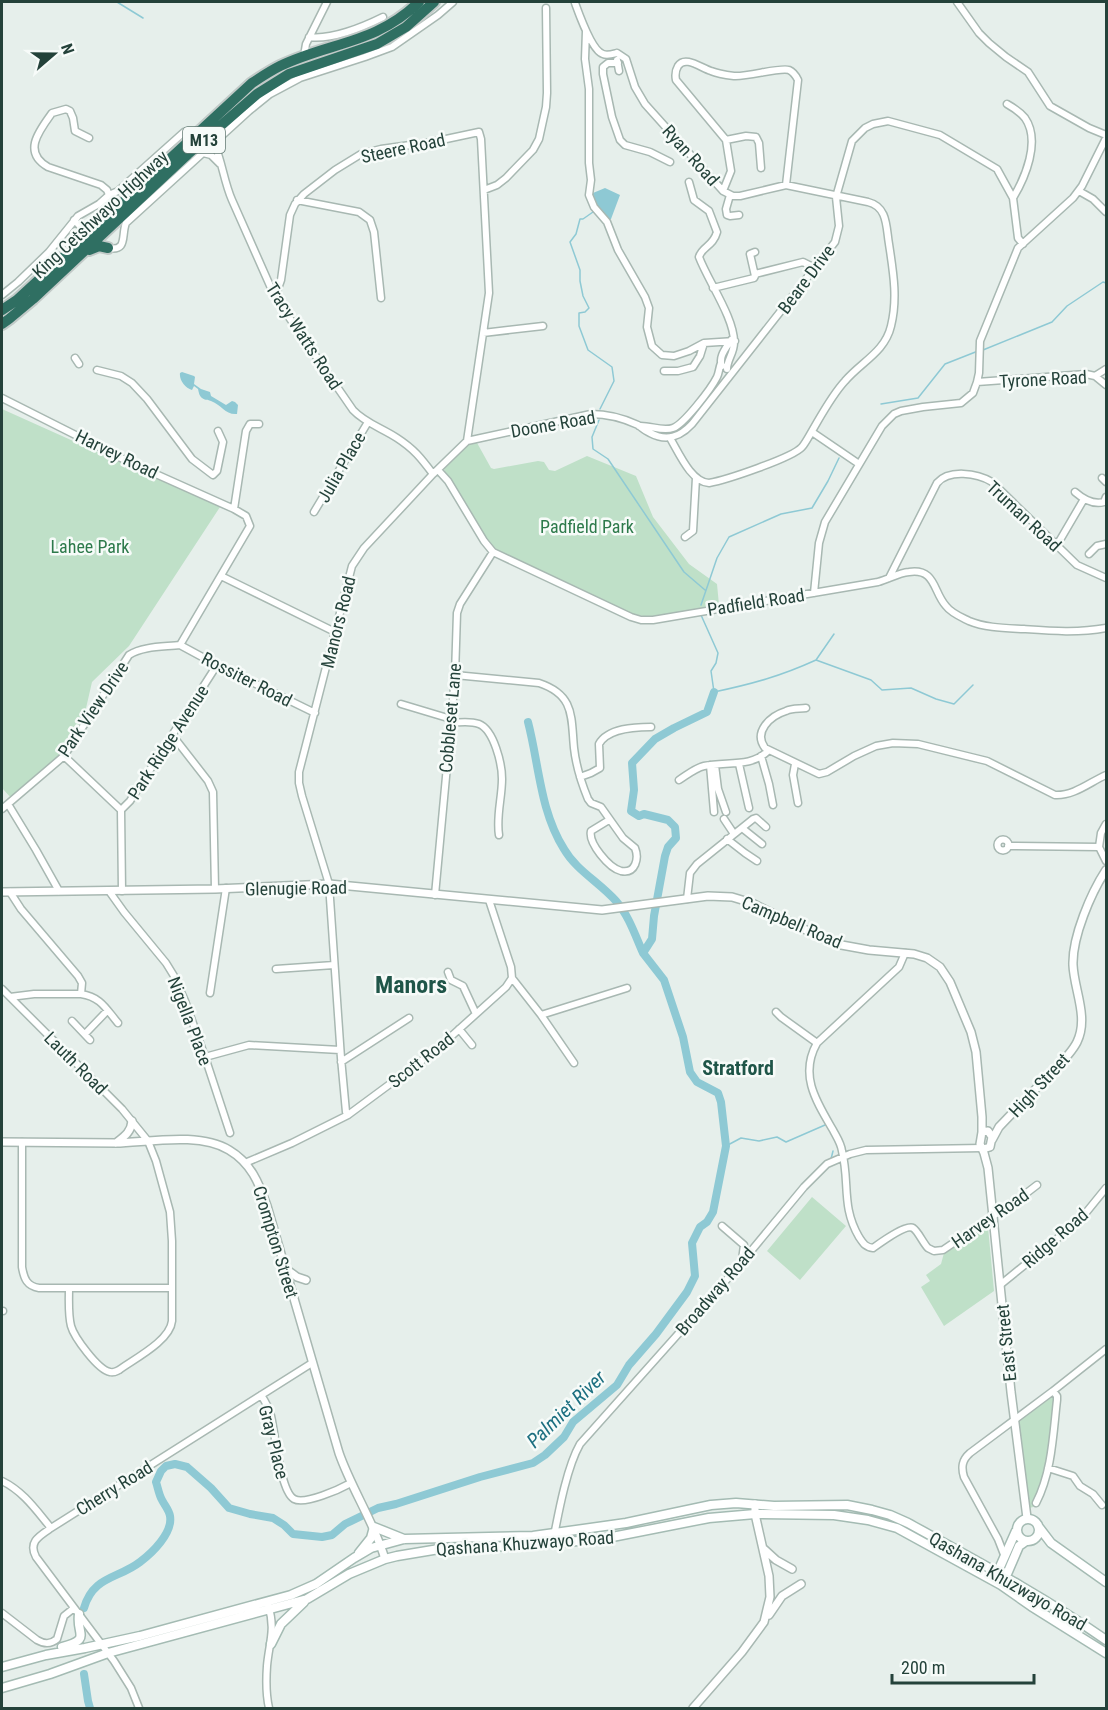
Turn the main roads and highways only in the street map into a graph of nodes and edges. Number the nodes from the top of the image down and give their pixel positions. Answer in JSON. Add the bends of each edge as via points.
{"nodes":[{"id":1,"x":419,"y":2,"type":"edge"},
{"id":2,"x":434,"y":2,"type":"edge"},
{"id":3,"x":106,"y":232,"type":"junction"},
{"id":4,"x":81,"y":255,"type":"junction"},
{"id":5,"x":2,"y":310,"type":"edge"},
{"id":6,"x":2,"y":324,"type":"edge"},
{"id":7,"x":1038,"y":1526,"type":"junction"},
{"id":8,"x":1016,"y":1531,"type":"junction"},
{"id":9,"x":404,"y":1539,"type":"junction"},
{"id":10,"x":1030,"y":1540,"type":"junction"},
{"id":11,"x":1051,"y":1543,"type":"junction"},
{"id":12,"x":354,"y":1558,"type":"junction"},
{"id":13,"x":999,"y":1579,"type":"junction"},
{"id":14,"x":1107,"y":1582,"type":"edge"},
{"id":15,"x":307,"y":1599,"type":"junction"},
{"id":16,"x":268,"y":1605,"type":"junction"},
{"id":17,"x":76,"y":1611,"type":"road end"},
{"id":18,"x":1107,"y":1640,"type":"edge"},
{"id":19,"x":271,"y":1644,"type":"road end"},
{"id":20,"x":1107,"y":1653,"type":"edge"},
{"id":21,"x":46,"y":1655,"type":"junction"},
{"id":22,"x":2,"y":1667,"type":"edge"},
{"id":23,"x":2,"y":1688,"type":"edge"}],
"edges":[{"from":1,"to":5,"type":"highway","name":"King Cetshwayo Highway","number":"M13","via":[[377,32],[281,66],[252,83]]},
{"from":2,"to":3,"type":"highway","name":"King Cetshwayo Highway","number":"M13","via":[[406,27],[377,44],[300,69],[267,86]]},
{"from":3,"to":4,"type":"highway","name":"King Cetshwayo Highway","number":"M13"},
{"from":3,"to":4,"type":"highway","via":[[108,248],[96,246]]},
{"from":4,"to":6,"type":"highway","name":"King Cetshwayo Highway","number":"M13"},
{"from":7,"to":8,"type":"main road","via":[[1027,1518],[1020,1521]]},
{"from":7,"to":10,"type":"main road","via":[[1038,1533]]},
{"from":7,"to":11,"type":"main road"},
{"from":8,"to":10,"type":"main road","via":[[1020,1538]]},
{"from":8,"to":13,"type":"main road"},
{"from":9,"to":12,"type":"main road","name":"Qashana Khuzwayo Road","via":[[371,1548]]},
{"from":9,"to":12,"type":"main road","via":[[374,1527]]},
{"from":9,"to":13,"type":"main road","name":"Qashana Khuzwayo Road","via":[[533,1536],[736,1503],[847,1505],[908,1523]]},
{"from":10,"to":11,"type":"main road"},
{"from":10,"to":13,"type":"main road","via":[[1019,1546]]},
{"from":11,"to":14,"type":"main road"},
{"from":12,"to":16,"type":"main road","name":"Qashana Khuzwayo Road","via":[[316,1584]]},
{"from":13,"to":15,"type":"main road","name":"Qashana Khuzwayo Road","via":[[878,1522],[834,1515],[755,1514],[709,1518],[609,1539],[439,1549],[385,1559],[349,1574]]},
{"from":13,"to":18,"type":"main road","name":"Qashana Khuzwayo Road","via":[[1078,1620]]},
{"from":13,"to":20,"type":"main road","name":"Qashana Khuzwayo Road","via":[[1031,1606]]},
{"from":15,"to":16,"type":"main road","name":"Qashana Khuzwayo Road"},
{"from":15,"to":19,"type":"main road","via":[[281,1624]]},
{"from":16,"to":21,"type":"main road","name":"Qashana Khuzwayo Road"},
{"from":16,"to":23,"type":"main road","name":"Qashana Khuzwayo Road"},
{"from":17,"to":21,"type":"main road","via":[[79,1639]]},
{"from":21,"to":22,"type":"main road","name":"Qashana Khuzwayo Road"}]}
